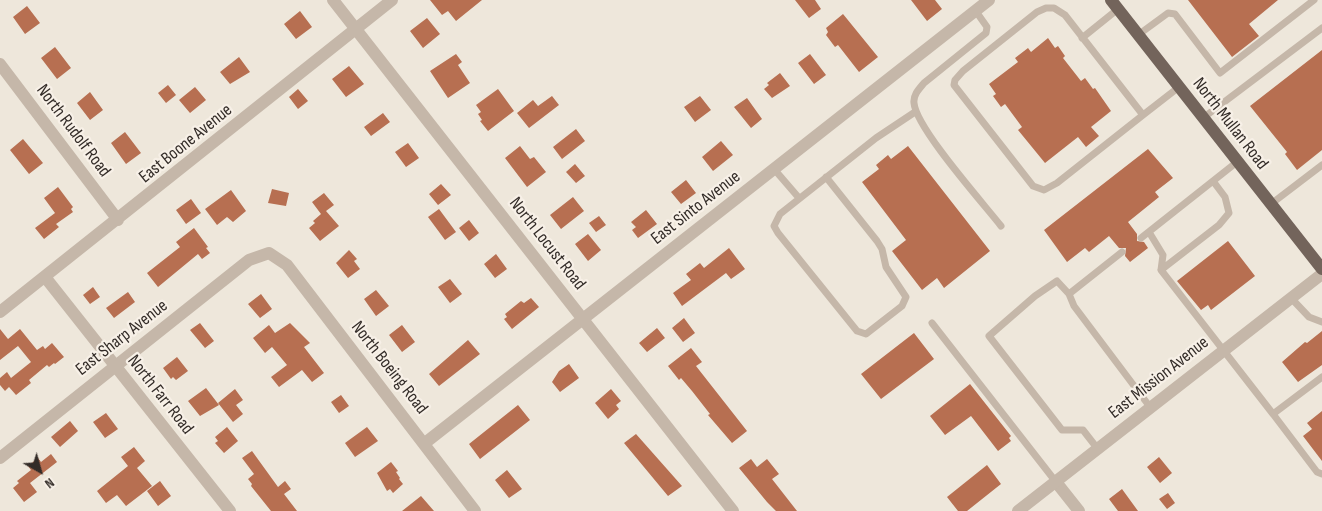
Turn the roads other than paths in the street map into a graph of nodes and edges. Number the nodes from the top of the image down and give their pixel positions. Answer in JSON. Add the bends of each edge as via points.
{"nodes":[{"id":1,"x":333,"y":0,"type":"edge"},
{"id":2,"x":392,"y":0,"type":"edge"},
{"id":3,"x":967,"y":0,"type":"edge"},
{"id":4,"x":989,"y":0,"type":"edge"},
{"id":5,"x":1314,"y":0,"type":"edge"},
{"id":6,"x":1115,"y":5,"type":"edge"},
{"id":7,"x":975,"y":10,"type":"junction"},
{"id":8,"x":1322,"y":28,"type":"edge"},
{"id":9,"x":356,"y":30,"type":"junction"},
{"id":10,"x":1138,"y":35,"type":"junction"},
{"id":11,"x":1082,"y":38,"type":"junction"},
{"id":12,"x":0,"y":64,"type":"edge"},
{"id":13,"x":1179,"y":87,"type":"junction"},
{"id":14,"x":915,"y":112,"type":"junction"},
{"id":15,"x":1143,"y":116,"type":"junction"},
{"id":16,"x":1203,"y":118,"type":"junction"},
{"id":17,"x":1237,"y":162,"type":"junction"},
{"id":18,"x":1322,"y":166,"type":"edge"},
{"id":19,"x":774,"y":169,"type":"junction"},
{"id":20,"x":826,"y":177,"type":"junction"},
{"id":21,"x":1213,"y":181,"type":"junction"},
{"id":22,"x":799,"y":198,"type":"junction"},
{"id":23,"x":1271,"y":204,"type":"junction"},
{"id":24,"x":118,"y":220,"type":"junction"},
{"id":25,"x":1001,"y":226,"type":"dead end"},
{"id":26,"x":1149,"y":232,"type":"junction"},
{"id":27,"x":1140,"y":238,"type":"dead end"},
{"id":28,"x":1122,"y":252,"type":"dead end"},
{"id":29,"x":269,"y":253,"type":"joint"},
{"id":30,"x":1161,"y":270,"type":"junction"},
{"id":31,"x":1322,"y":270,"type":"edge"},
{"id":32,"x":1322,"y":274,"type":"edge"},
{"id":33,"x":45,"y":277,"type":"junction"},
{"id":34,"x":1069,"y":294,"type":"junction"},
{"id":35,"x":1291,"y":298,"type":"junction"},
{"id":36,"x":0,"y":312,"type":"edge"},
{"id":37,"x":584,"y":319,"type":"junction"},
{"id":38,"x":1322,"y":322,"type":"edge"},
{"id":39,"x":932,"y":323,"type":"dead end"},
{"id":40,"x":1222,"y":351,"type":"junction"},
{"id":41,"x":114,"y":366,"type":"junction"},
{"id":42,"x":1322,"y":377,"type":"edge"},
{"id":43,"x":1150,"y":407,"type":"junction"},
{"id":44,"x":1273,"y":414,"type":"junction"},
{"id":45,"x":425,"y":443,"type":"junction"},
{"id":46,"x":1097,"y":448,"type":"junction"},
{"id":47,"x":0,"y":458,"type":"edge"},
{"id":48,"x":1322,"y":474,"type":"edge"},
{"id":49,"x":1056,"y":482,"type":"junction"},
{"id":50,"x":230,"y":511,"type":"edge"},
{"id":51,"x":474,"y":511,"type":"edge"},
{"id":52,"x":733,"y":511,"type":"edge"},
{"id":53,"x":1018,"y":511,"type":"edge"},
{"id":54,"x":1079,"y":511,"type":"edge"}],
"edges":[{"from":1,"to":9,"type":"street","name":"North Locust Road"},
{"from":2,"to":9,"type":"street","name":"East Boone Avenue"},
{"from":3,"to":7,"type":"street"},
{"from":4,"to":7,"type":"street","name":"East Sinto Avenue"},
{"from":5,"to":10,"type":"lane","via":[[1220,73],[1175,14],[1168,13]]},
{"from":6,"to":10,"type":"main road","name":"North Mullan Road"},
{"from":6,"to":11,"type":"lane"},
{"from":7,"to":14,"type":"lane","via":[[987,27],[986,34],[924,83],[914,99]]},
{"from":7,"to":19,"type":"street","name":"East Sinto Avenue"},
{"from":8,"to":16,"type":"lane"},
{"from":9,"to":24,"type":"street","name":"East Boone Avenue"},
{"from":9,"to":37,"type":"street","name":"North Locust Road"},
{"from":10,"to":13,"type":"main road","name":"North Mullan Road"},
{"from":11,"to":15,"type":"lane"},
{"from":11,"to":15,"type":"lane","via":[[1065,15],[1054,8],[1046,8],[963,70],[954,85],[1039,190],[1057,184]]},
{"from":12,"to":24,"type":"street","name":"North Rudolf Road"},
{"from":13,"to":15,"type":"lane"},
{"from":13,"to":16,"type":"main road","name":"North Mullan Road"},
{"from":14,"to":20,"type":"lane"},
{"from":14,"to":25,"type":"lane"},
{"from":16,"to":17,"type":"main road","name":"North Mullan Road"},
{"from":17,"to":21,"type":"lane"},
{"from":17,"to":23,"type":"main road","name":"North Mullan Road"},
{"from":18,"to":23,"type":"lane"},
{"from":19,"to":22,"type":"lane"},
{"from":19,"to":37,"type":"street","name":"East Sinto Avenue"},
{"from":20,"to":22,"type":"lane"},
{"from":20,"to":22,"type":"lane","via":[[877,241],[886,267],[906,297],[902,306],[866,334],[857,331],[774,226],[780,214]]},
{"from":21,"to":26,"type":"lane"},
{"from":21,"to":30,"type":"lane","via":[[1225,197],[1229,213],[1219,225]]},
{"from":23,"to":31,"type":"main road","name":"North Mullan Road"},
{"from":24,"to":33,"type":"street","name":"East Boone Avenue"},
{"from":26,"to":27,"type":"lane"},
{"from":26,"to":30,"type":"lane","via":[[1164,255]]},
{"from":28,"to":34,"type":"lane"},
{"from":29,"to":41,"type":"street","name":"East Sharp Avenue","via":[[249,260]]},
{"from":29,"to":45,"type":"street","name":"North Boeing Road","via":[[287,265]]},
{"from":30,"to":40,"type":"lane"},
{"from":32,"to":35,"type":"street","name":"East Mission Avenue"},
{"from":33,"to":36,"type":"street","name":"East Boone Avenue"},
{"from":33,"to":41,"type":"street","name":"North Farr Road"},
{"from":34,"to":43,"type":"lane","via":[[1074,306]]},
{"from":34,"to":46,"type":"lane","via":[[1057,281],[989,336],[1062,430],[1083,430]]},
{"from":35,"to":38,"type":"lane","via":[[1309,317]]},
{"from":35,"to":40,"type":"street","name":"East Mission Avenue"},
{"from":37,"to":45,"type":"street","name":"East Sinto Avenue"},
{"from":37,"to":52,"type":"street","name":"North Locust Road"},
{"from":39,"to":49,"type":"lane"},
{"from":40,"to":43,"type":"street","name":"East Mission Avenue"},
{"from":40,"to":44,"type":"lane"},
{"from":41,"to":47,"type":"street","name":"East Sharp Avenue"},
{"from":41,"to":50,"type":"street","name":"North Farr Road"},
{"from":42,"to":44,"type":"lane"},
{"from":43,"to":46,"type":"street","name":"East Mission Avenue"},
{"from":44,"to":48,"type":"lane","via":[[1317,472]]},
{"from":45,"to":51,"type":"street","name":"North Boeing Road"},
{"from":46,"to":49,"type":"street","name":"East Mission Avenue"},
{"from":49,"to":53,"type":"street","name":"East Mission Avenue"},
{"from":49,"to":54,"type":"street"}]}
